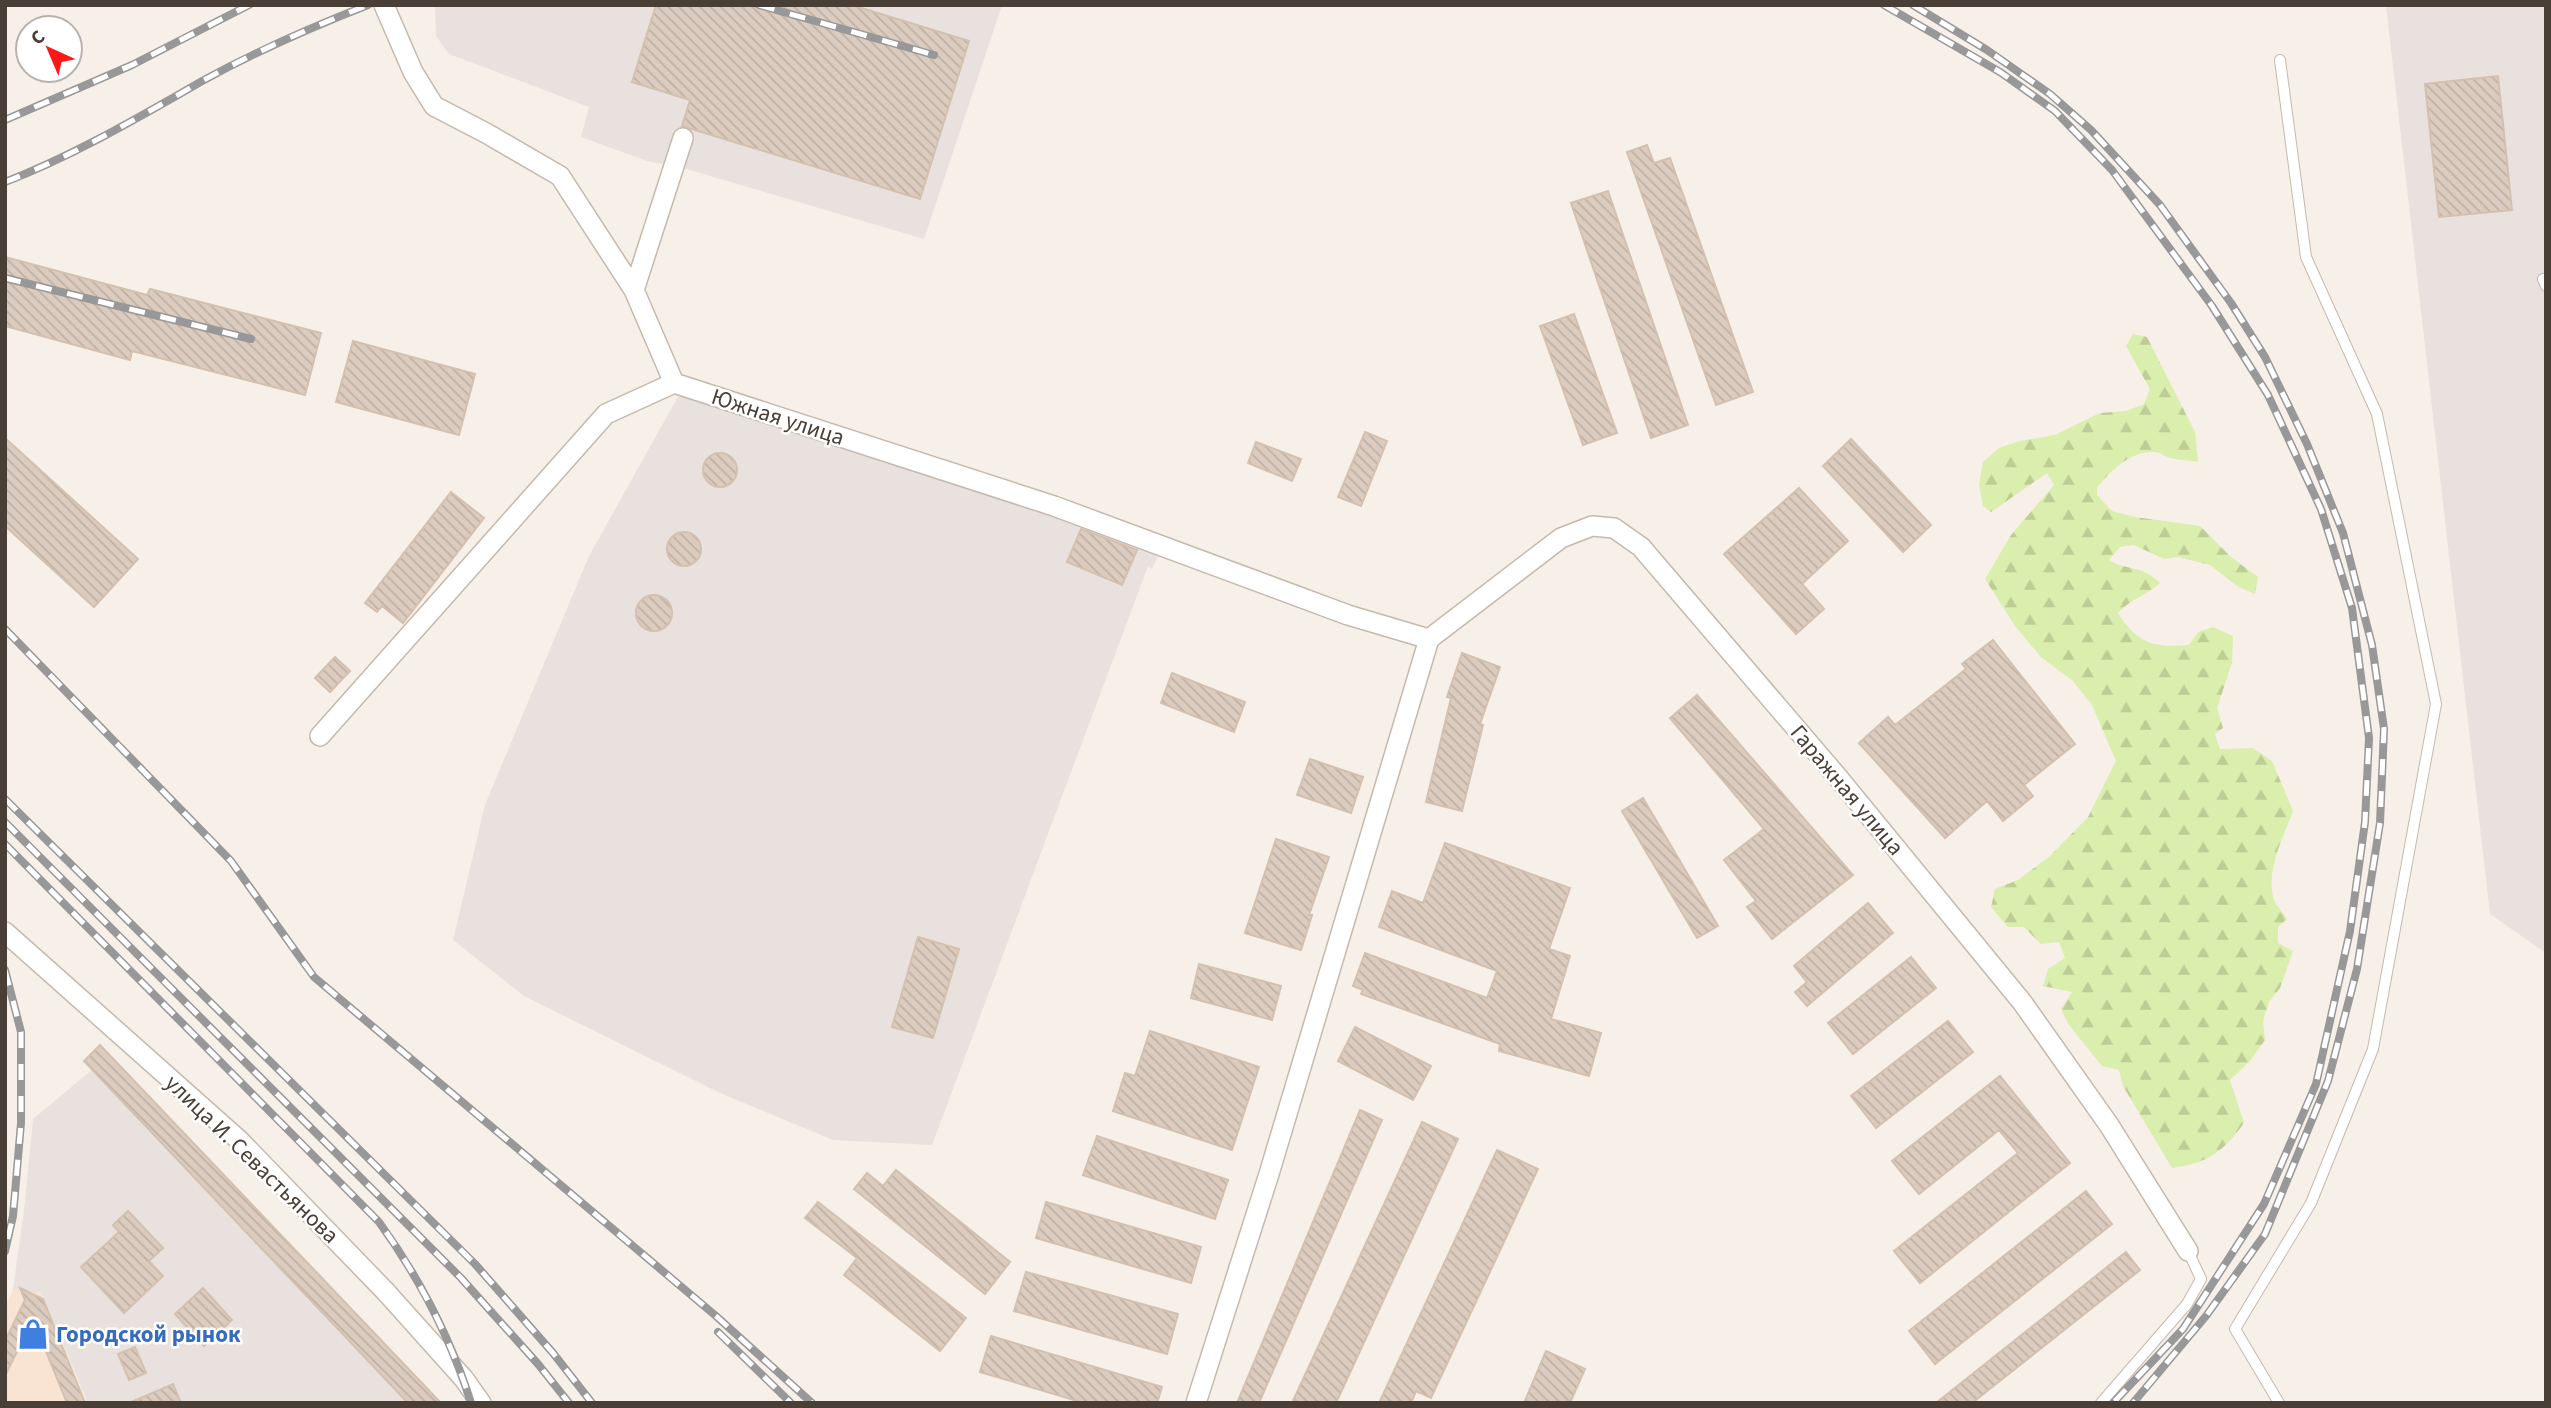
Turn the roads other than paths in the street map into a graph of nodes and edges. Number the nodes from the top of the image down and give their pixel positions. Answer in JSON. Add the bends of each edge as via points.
{"nodes":[{"id":1,"x":384,"y":5,"type":"edge"},
{"id":2,"x":2280,"y":60,"type":"dead end"},
{"id":3,"x":683,"y":138,"type":"dead end"},
{"id":4,"x":635,"y":290,"type":"junction"},
{"id":5,"x":674,"y":383,"type":"junction"},
{"id":6,"x":1429,"y":639,"type":"junction"},
{"id":7,"x":320,"y":736,"type":"dead end"},
{"id":8,"x":5,"y":932,"type":"edge"},
{"id":9,"x":2188,"y":1251,"type":"joint"},
{"id":10,"x":481,"y":1403,"type":"edge"},
{"id":11,"x":1196,"y":1403,"type":"edge"},
{"id":12,"x":2101,"y":1403,"type":"edge"},
{"id":13,"x":2279,"y":1403,"type":"edge"}],
"edges":[{"from":1,"to":4,"type":"street","via":[[433,106],[560,176]]},
{"from":2,"to":13,"type":"lane","via":[[2306,257],[2377,414],[2436,704],[2373,1049],[2311,1203],[2235,1329]]},
{"from":3,"to":4,"type":"street"},
{"from":4,"to":5,"type":"street"},
{"from":5,"to":6,"type":"street","name":"Южная улица","via":[[1054,506],[1348,615]]},
{"from":5,"to":7,"type":"street","via":[[606,414]]},
{"from":6,"to":9,"type":"street","name":"Гаражная улица","via":[[1561,538],[1592,526],[1614,528],[1641,547],[2022,1002],[2109,1125]]},
{"from":6,"to":11,"type":"street"},
{"from":8,"to":10,"type":"street","name":"улица И. Севастьянова","via":[[239,1140],[386,1292]]},
{"from":9,"to":12,"type":"lane","via":[[2201,1279],[2187,1304]]}]}
